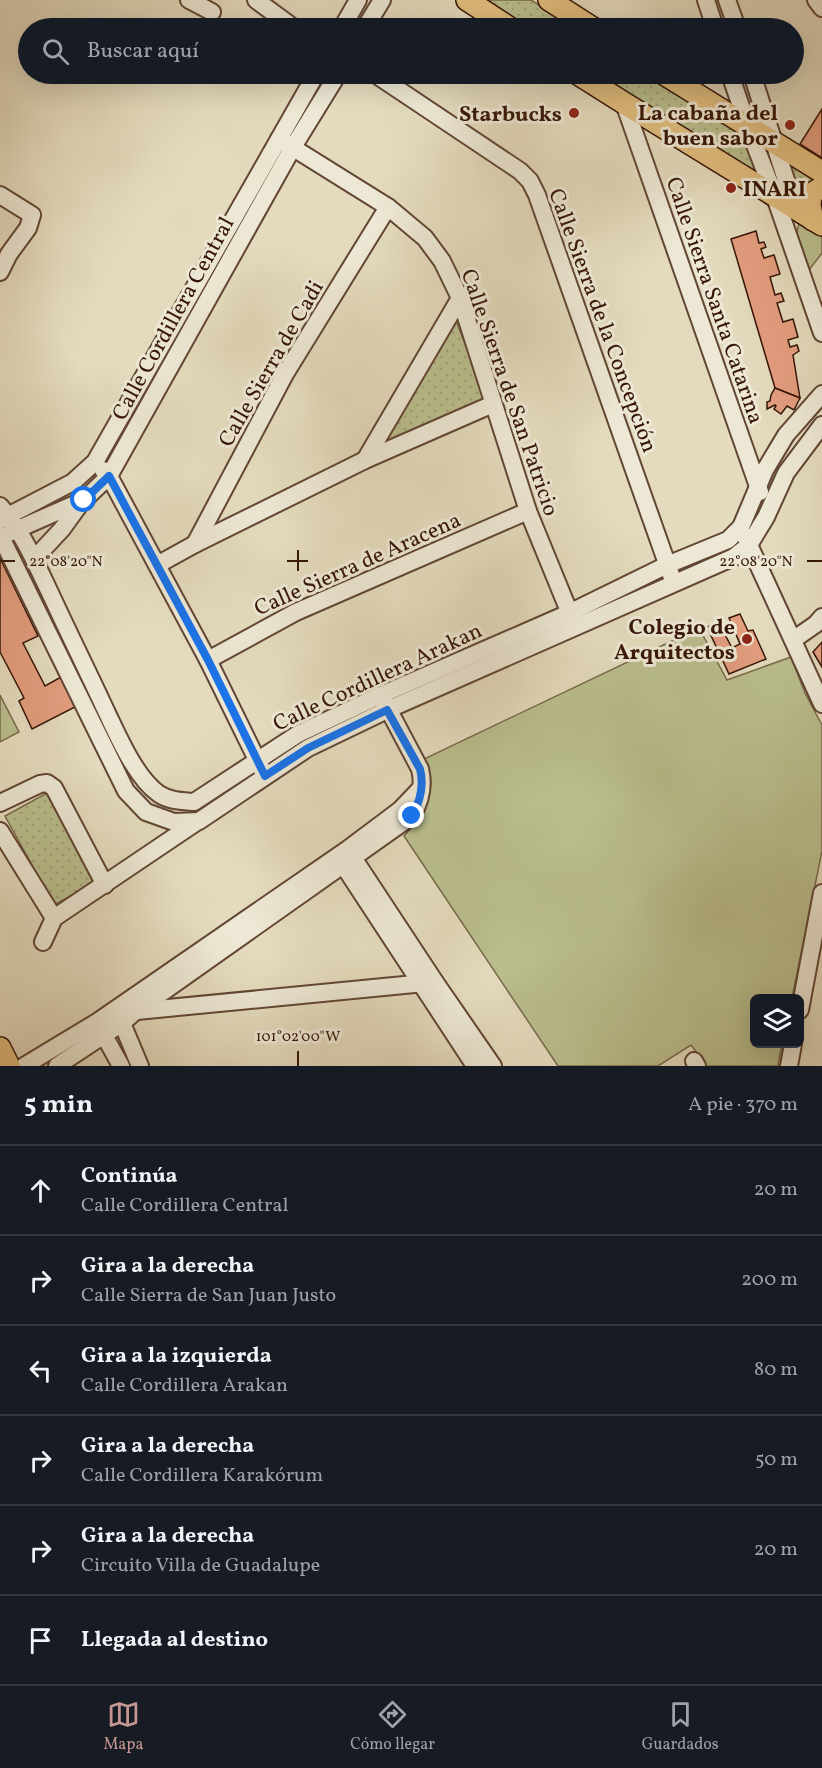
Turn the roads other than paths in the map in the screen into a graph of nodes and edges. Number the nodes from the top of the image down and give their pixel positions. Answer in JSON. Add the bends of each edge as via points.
{"nodes":[{"id":1,"x":189,"y":0,"type":"edge"},
{"id":2,"x":256,"y":0,"type":"edge"},
{"id":3,"x":358,"y":0,"type":"edge"},
{"id":4,"x":382,"y":0,"type":"edge"},
{"id":5,"x":467,"y":0,"type":"edge"},
{"id":6,"x":549,"y":0,"type":"edge"},
{"id":7,"x":706,"y":0,"type":"edge"},
{"id":8,"x":727,"y":0,"type":"edge"},
{"id":9,"x":816,"y":0,"type":"edge"},
{"id":10,"x":822,"y":8,"type":"edge"},
{"id":11,"x":212,"y":12,"type":"dead end"},
{"id":12,"x":280,"y":18,"type":"edge"},
{"id":13,"x":348,"y":18,"type":"edge"},
{"id":14,"x":371,"y":18,"type":"edge"},
{"id":15,"x":495,"y":18,"type":"edge"},
{"id":16,"x":577,"y":18,"type":"edge"},
{"id":17,"x":712,"y":18,"type":"edge"},
{"id":18,"x":733,"y":18,"type":"edge"},
{"id":19,"x":312,"y":84,"type":"edge"},
{"id":20,"x":330,"y":84,"type":"edge"},
{"id":21,"x":390,"y":84,"type":"edge"},
{"id":22,"x":595,"y":84,"type":"edge"},
{"id":23,"x":680,"y":84,"type":"edge"},
{"id":24,"x":733,"y":84,"type":"edge"},
{"id":25,"x":755,"y":84,"type":"edge"},
{"id":26,"x":624,"y":103,"type":"junction"},
{"id":27,"x":748,"y":127,"type":"junction"},
{"id":28,"x":774,"y":142,"type":"junction"},
{"id":29,"x":286,"y":143,"type":"junction"},
{"id":30,"x":822,"y":172,"type":"edge"},
{"id":31,"x":822,"y":187,"type":"edge"},
{"id":32,"x":0,"y":195,"type":"edge"},
{"id":33,"x":776,"y":197,"type":"junction"},
{"id":34,"x":388,"y":207,"type":"junction"},
{"id":35,"x":795,"y":208,"type":"junction"},
{"id":36,"x":818,"y":223,"type":"edge"},
{"id":37,"x":225,"y":234,"type":"junction"},
{"id":38,"x":240,"y":243,"type":"junction"},
{"id":39,"x":0,"y":272,"type":"edge"},
{"id":40,"x":460,"y":298,"type":"junction"},
{"id":41,"x":822,"y":333,"type":"edge"},
{"id":42,"x":822,"y":394,"type":"edge"},
{"id":43,"x":493,"y":404,"type":"junction"},
{"id":44,"x":822,"y":425,"type":"edge"},
{"id":45,"x":365,"y":460,"type":"junction"},
{"id":46,"x":95,"y":462,"type":"junction"},
{"id":47,"x":109,"y":476,"type":"junction"},
{"id":48,"x":758,"y":489,"type":"junction"},
{"id":49,"x":84,"y":500,"type":"junction"},
{"id":50,"x":769,"y":509,"type":"junction"},
{"id":51,"x":528,"y":511,"type":"junction"},
{"id":52,"x":7,"y":518,"type":"edge"},
{"id":53,"x":741,"y":527,"type":"junction"},
{"id":54,"x":0,"y":536,"type":"edge"},
{"id":55,"x":195,"y":544,"type":"junction"},
{"id":56,"x":749,"y":545,"type":"junction"},
{"id":57,"x":34,"y":559,"type":"junction"},
{"id":58,"x":157,"y":565,"type":"junction"},
{"id":59,"x":667,"y":565,"type":"junction"},
{"id":60,"x":674,"y":584,"type":"junction"},
{"id":61,"x":822,"y":617,"type":"edge"},
{"id":62,"x":572,"y":620,"type":"junction"},
{"id":63,"x":793,"y":640,"type":"junction"},
{"id":64,"x":208,"y":660,"type":"junction"},
{"id":65,"x":384,"y":703,"type":"junction"},
{"id":66,"x":822,"y":704,"type":"edge"},
{"id":67,"x":261,"y":769,"type":"junction"},
{"id":68,"x":194,"y":801,"type":"junction"},
{"id":69,"x":0,"y":803,"type":"edge"},
{"id":70,"x":199,"y":821,"type":"junction"},
{"id":71,"x":0,"y":831,"type":"edge"},
{"id":72,"x":345,"y":857,"type":"junction"},
{"id":73,"x":105,"y":885,"type":"junction"},
{"id":74,"x":822,"y":893,"type":"edge"},
{"id":75,"x":54,"y":918,"type":"junction"},
{"id":76,"x":43,"y":942,"type":"dead end"},
{"id":77,"x":427,"y":983,"type":"junction"},
{"id":78,"x":803,"y":994,"type":"edge"},
{"id":79,"x":132,"y":1006,"type":"junction"},
{"id":80,"x":117,"y":1017,"type":"junction"},
{"id":81,"x":101,"y":1028,"type":"junction"},
{"id":82,"x":0,"y":1048,"type":"edge"},
{"id":83,"x":792,"y":1048,"type":"edge"},
{"id":84,"x":9,"y":1066,"type":"edge"},
{"id":85,"x":24,"y":1066,"type":"edge"},
{"id":86,"x":57,"y":1066,"type":"edge"},
{"id":87,"x":121,"y":1066,"type":"edge"},
{"id":88,"x":140,"y":1066,"type":"edge"},
{"id":89,"x":475,"y":1066,"type":"edge"},
{"id":90,"x":493,"y":1066,"type":"edge"},
{"id":91,"x":789,"y":1066,"type":"edge"}],
"edges":[{"from":1,"to":11,"type":"street"},
{"from":2,"to":12,"type":"street"},
{"from":3,"to":13,"type":"street"},
{"from":4,"to":14,"type":"street"},
{"from":5,"to":15,"type":"main road"},
{"from":6,"to":16,"type":"main road"},
{"from":7,"to":17,"type":"street"},
{"from":8,"to":18,"type":"street"},
{"from":9,"to":10,"type":"street"},
{"from":19,"to":29,"type":"street","name":"Calle Cordillera Central"},
{"from":20,"to":29,"type":"street","name":"Calle Cordillera Central"},
{"from":21,"to":59,"type":"street","name":"Calle Sierra de la Concepción","via":[[530,181]]},
{"from":22,"to":26,"type":"main road"},
{"from":23,"to":27,"type":"main road"},
{"from":24,"to":27,"type":"street"},
{"from":25,"to":28,"type":"street"},
{"from":26,"to":33,"type":"main road"},
{"from":26,"to":48,"type":"street","name":"Calle Sierra Santa Catarina"},
{"from":27,"to":28,"type":"main road"},
{"from":27,"to":33,"type":"street"},
{"from":28,"to":30,"type":"main road"},
{"from":28,"to":35,"type":"street"},
{"from":29,"to":34,"type":"street","name":"Calle Sierra de San Patricio"},
{"from":29,"to":37,"type":"street","name":"Calle Cordillera Central"},
{"from":29,"to":38,"type":"street","name":"Calle Cordillera Central"},
{"from":31,"to":36,"type":"main road","via":[[811,194],[810,205]]},
{"from":32,"to":39,"type":"street","via":[[32,215]]},
{"from":33,"to":35,"type":"main road"},
{"from":33,"to":41,"type":"street"},
{"from":34,"to":40,"type":"street","name":"Calle Sierra de San Patricio","via":[[425,238],[442,261]]},
{"from":34,"to":55,"type":"street","name":"Calle Sierra de Cadi","via":[[285,374]]},
{"from":35,"to":36,"type":"main road"},
{"from":37,"to":38,"type":"street"},
{"from":37,"to":46,"type":"street","name":"Calle Cordillera Central"},
{"from":38,"to":47,"type":"street","name":"Calle Cordillera Central"},
{"from":40,"to":43,"type":"street","name":"Calle Sierra de San Patricio"},
{"from":40,"to":45,"type":"street"},
{"from":42,"to":48,"type":"street","name":"Calle Cordillera Arakan","via":[[786,435]]},
{"from":43,"to":45,"type":"street"},
{"from":43,"to":51,"type":"street","name":"Calle Sierra de San Patricio"},
{"from":44,"to":50,"type":"street","name":"Calle Cordillera Arakan","via":[[786,473]]},
{"from":45,"to":55,"type":"street"},
{"from":46,"to":47,"type":"street"},
{"from":46,"to":52,"type":"street","name":"Calle Cordillera Central","via":[[74,482]]},
{"from":47,"to":49,"type":"street","name":"Calle Cordillera Central"},
{"from":47,"to":58,"type":"street"},
{"from":48,"to":50,"type":"street","name":"Calle Sierra Santa Catarina"},
{"from":48,"to":53,"type":"street","name":"Calle Cordillera Arakan"},
{"from":49,"to":52,"type":"street","name":"Calle Cordillera Central"},
{"from":49,"to":57,"type":"street"},
{"from":50,"to":56,"type":"street","name":"Calle Cordillera Arakan"},
{"from":51,"to":62,"type":"street","name":"Calle Sierra de San Patricio"},
{"from":51,"to":64,"type":"street","name":"Calle Sierra de Aracena","via":[[296,612]]},
{"from":52,"to":54,"type":"street","name":"Calle Cordillera Central"},
{"from":52,"to":57,"type":"street"},
{"from":53,"to":56,"type":"street"},
{"from":53,"to":59,"type":"street","name":"Calle Cordillera Arakan","via":[[728,540]]},
{"from":54,"to":70,"type":"street","via":[[126,791],[146,812],[174,822]]},
{"from":55,"to":58,"type":"street"},
{"from":56,"to":60,"type":"street","name":"Calle Cordillera Arakan"},
{"from":56,"to":63,"type":"street"},
{"from":57,"to":68,"type":"street","via":[[135,767],[159,794],[175,801]]},
{"from":58,"to":64,"type":"street"},
{"from":59,"to":60,"type":"street","name":"Calle Sierra de la Concepción"},
{"from":59,"to":62,"type":"street","name":"Calle Cordillera Arakan"},
{"from":60,"to":62,"type":"street","name":"Calle Cordillera Arakan"},
{"from":61,"to":63,"type":"street"},
{"from":62,"to":65,"type":"street","name":"Calle Cordillera Arakan"},
{"from":63,"to":66,"type":"street"},
{"from":64,"to":67,"type":"street"},
{"from":65,"to":67,"type":"street","name":"Calle Cordillera Arakan","via":[[308,748]]},
{"from":65,"to":72,"type":"street","via":[[420,769],[422,788],[417,808],[408,820]]},
{"from":67,"to":68,"type":"street","name":"Calle Cordillera Arakan"},
{"from":67,"to":70,"type":"street","name":"Calle Cordillera Arakan"},
{"from":68,"to":70,"type":"street"},
{"from":69,"to":73,"type":"street","via":[[40,784],[54,788]]},
{"from":70,"to":73,"type":"street","name":"Calle Cordillera Arakan"},
{"from":71,"to":75,"type":"street"},
{"from":72,"to":77,"type":"street"},
{"from":72,"to":79,"type":"street"},
{"from":73,"to":75,"type":"street","name":"Calle Cordillera Arakan"},
{"from":74,"to":78,"type":"street"},
{"from":75,"to":76,"type":"street"},
{"from":77,"to":79,"type":"street"},
{"from":77,"to":89,"type":"street"},
{"from":77,"to":90,"type":"street"},
{"from":79,"to":80,"type":"street"},
{"from":80,"to":81,"type":"street"},
{"from":80,"to":88,"type":"street"},
{"from":81,"to":85,"type":"street"},
{"from":81,"to":86,"type":"street"},
{"from":81,"to":87,"type":"street"},
{"from":82,"to":84,"type":"main road"},
{"from":83,"to":91,"type":"street"}]}
